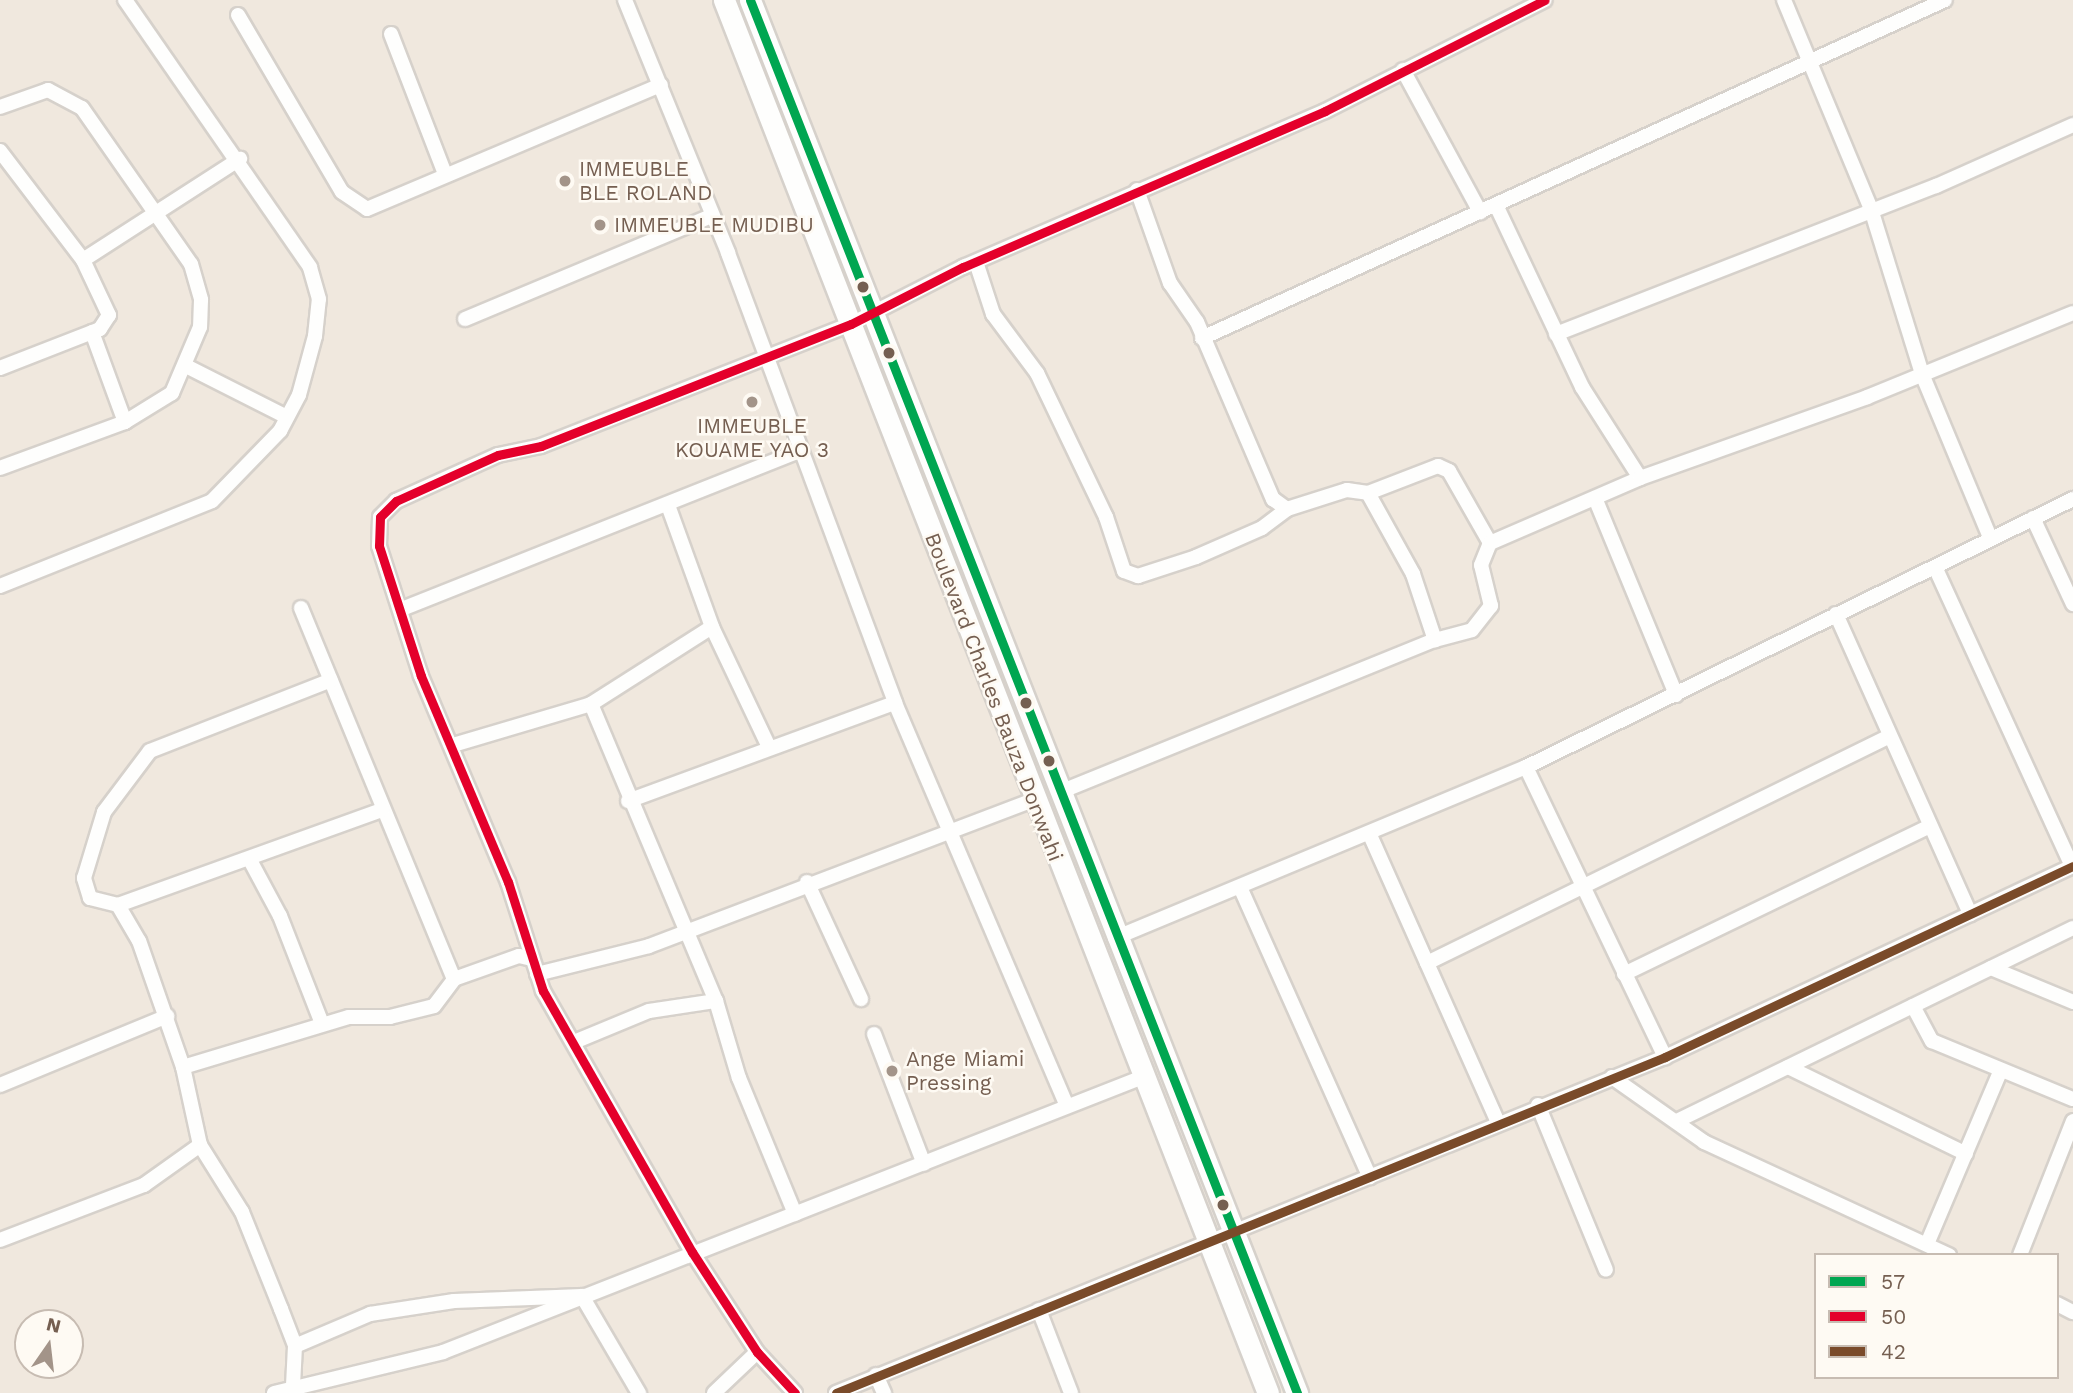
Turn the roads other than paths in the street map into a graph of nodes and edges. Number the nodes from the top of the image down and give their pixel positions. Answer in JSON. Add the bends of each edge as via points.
{"nodes":[{"id":1,"x":125,"y":0,"type":"edge"},
{"id":2,"x":625,"y":0,"type":"edge"},
{"id":3,"x":724,"y":0,"type":"edge"},
{"id":4,"x":750,"y":0,"type":"edge"},
{"id":5,"x":1545,"y":0,"type":"edge"},
{"id":6,"x":1784,"y":0,"type":"edge"},
{"id":7,"x":1945,"y":0,"type":"edge"},
{"id":8,"x":238,"y":15,"type":"dead end"},
{"id":9,"x":391,"y":34,"type":"dead end"},
{"id":10,"x":1808,"y":65,"type":"junction"},
{"id":11,"x":1403,"y":70,"type":"junction"},
{"id":12,"x":662,"y":85,"type":"junction"},
{"id":13,"x":0,"y":107,"type":"edge"},
{"id":14,"x":2073,"y":125,"type":"edge"},
{"id":15,"x":0,"y":151,"type":"edge"},
{"id":16,"x":240,"y":159,"type":"junction"},
{"id":17,"x":445,"y":174,"type":"junction"},
{"id":18,"x":1137,"y":190,"type":"junction"},
{"id":19,"x":1496,"y":205,"type":"junction"},
{"id":20,"x":1871,"y":209,"type":"junction"},
{"id":21,"x":1480,"y":212,"type":"junction"},
{"id":22,"x":156,"y":215,"type":"junction"},
{"id":23,"x":711,"y":216,"type":"junction"},
{"id":24,"x":83,"y":260,"type":"junction"},
{"id":25,"x":976,"y":262,"type":"junction"},
{"id":26,"x":874,"y":312,"type":"junction"},
{"id":27,"x":2073,"y":313,"type":"edge"},
{"id":28,"x":465,"y":319,"type":"dead end"},
{"id":29,"x":851,"y":324,"type":"junction"},
{"id":30,"x":92,"y":332,"type":"junction"},
{"id":31,"x":1556,"y":334,"type":"junction"},
{"id":32,"x":1202,"y":338,"type":"junction"},
{"id":33,"x":763,"y":359,"type":"junction"},
{"id":34,"x":186,"y":366,"type":"junction"},
{"id":35,"x":0,"y":368,"type":"edge"},
{"id":36,"x":1922,"y":374,"type":"junction"},
{"id":37,"x":287,"y":417,"type":"junction"},
{"id":38,"x":124,"y":422,"type":"junction"},
{"id":39,"x":800,"y":451,"type":"junction"},
{"id":40,"x":0,"y":468,"type":"edge"},
{"id":41,"x":1640,"y":478,"type":"junction"},
{"id":42,"x":1368,"y":493,"type":"junction"},
{"id":43,"x":1595,"y":498,"type":"junction"},
{"id":44,"x":2073,"y":499,"type":"edge"},
{"id":45,"x":669,"y":508,"type":"junction"},
{"id":46,"x":1287,"y":509,"type":"junction"},
{"id":47,"x":2033,"y":518,"type":"junction"},
{"id":48,"x":1990,"y":537,"type":"junction"},
{"id":49,"x":1490,"y":543,"type":"junction"},
{"id":50,"x":1935,"y":566,"type":"junction"},
{"id":51,"x":0,"y":586,"type":"edge"},
{"id":52,"x":2073,"y":604,"type":"edge"},
{"id":53,"x":301,"y":608,"type":"dead end"},
{"id":54,"x":402,"y":608,"type":"junction"},
{"id":55,"x":1836,"y":614,"type":"junction"},
{"id":56,"x":712,"y":627,"type":"junction"},
{"id":57,"x":1435,"y":640,"type":"junction"},
{"id":58,"x":331,"y":680,"type":"junction"},
{"id":59,"x":1675,"y":695,"type":"junction"},
{"id":60,"x":895,"y":703,"type":"junction"},
{"id":61,"x":591,"y":704,"type":"junction"},
{"id":62,"x":1888,"y":737,"type":"junction"},
{"id":63,"x":453,"y":745,"type":"junction"},
{"id":64,"x":769,"y":747,"type":"junction"},
{"id":65,"x":1525,"y":767,"type":"junction"},
{"id":66,"x":1060,"y":792,"type":"junction"},
{"id":67,"x":1033,"y":800,"type":"junction"},
{"id":68,"x":628,"y":801,"type":"junction"},
{"id":69,"x":382,"y":810,"type":"junction"},
{"id":70,"x":1930,"y":826,"type":"junction"},
{"id":71,"x":949,"y":828,"type":"junction"},
{"id":72,"x":1370,"y":835,"type":"junction"},
{"id":73,"x":251,"y":862,"type":"junction"},
{"id":74,"x":2073,"y":866,"type":"edge"},
{"id":75,"x":807,"y":882,"type":"junction"},
{"id":76,"x":1580,"y":885,"type":"junction"},
{"id":77,"x":1240,"y":887,"type":"junction"},
{"id":78,"x":118,"y":905,"type":"junction"},
{"id":79,"x":1970,"y":914,"type":"junction"},
{"id":80,"x":685,"y":928,"type":"junction"},
{"id":81,"x":2073,"y":928,"type":"edge"},
{"id":82,"x":1115,"y":938,"type":"junction"},
{"id":83,"x":532,"y":959,"type":"junction"},
{"id":84,"x":1427,"y":963,"type":"junction"},
{"id":85,"x":1991,"y":968,"type":"junction"},
{"id":86,"x":537,"y":974,"type":"junction"},
{"id":87,"x":1624,"y":974,"type":"junction"},
{"id":88,"x":454,"y":979,"type":"junction"},
{"id":89,"x":861,"y":999,"type":"dead end"},
{"id":90,"x":716,"y":1001,"type":"junction"},
{"id":91,"x":2073,"y":1002,"type":"edge"},
{"id":92,"x":1913,"y":1006,"type":"junction"},
{"id":93,"x":167,"y":1016,"type":"junction"},
{"id":94,"x":322,"y":1024,"type":"junction"},
{"id":95,"x":874,"y":1034,"type":"dead end"},
{"id":96,"x":574,"y":1042,"type":"junction"},
{"id":97,"x":1665,"y":1057,"type":"junction"},
{"id":98,"x":183,"y":1067,"type":"junction"},
{"id":99,"x":1788,"y":1067,"type":"junction"},
{"id":100,"x":2001,"y":1070,"type":"junction"},
{"id":101,"x":1143,"y":1077,"type":"junction"},
{"id":102,"x":1612,"y":1077,"type":"junction"},
{"id":103,"x":0,"y":1085,"type":"edge"},
{"id":104,"x":2073,"y":1099,"type":"edge"},
{"id":105,"x":1538,"y":1105,"type":"junction"},
{"id":106,"x":1067,"y":1106,"type":"junction"},
{"id":107,"x":1497,"y":1120,"type":"junction"},
{"id":108,"x":1679,"y":1120,"type":"junction"},
{"id":109,"x":2073,"y":1121,"type":"edge"},
{"id":110,"x":200,"y":1145,"type":"junction"},
{"id":111,"x":1966,"y":1154,"type":"junction"},
{"id":112,"x":923,"y":1164,"type":"junction"},
{"id":113,"x":1370,"y":1177,"type":"junction"},
{"id":114,"x":795,"y":1214,"type":"junction"},
{"id":115,"x":1238,"y":1235,"type":"junction"},
{"id":116,"x":0,"y":1240,"type":"edge"},
{"id":117,"x":1210,"y":1244,"type":"junction"},
{"id":118,"x":1927,"y":1244,"type":"junction"},
{"id":119,"x":692,"y":1252,"type":"junction"},
{"id":120,"x":1945,"y":1253,"type":"edge"},
{"id":121,"x":2021,"y":1253,"type":"edge"},
{"id":122,"x":1606,"y":1270,"type":"dead end"},
{"id":123,"x":582,"y":1296,"type":"junction"},
{"id":124,"x":1039,"y":1310,"type":"junction"},
{"id":125,"x":295,"y":1346,"type":"junction"},
{"id":126,"x":757,"y":1352,"type":"junction"},
{"id":127,"x":876,"y":1376,"type":"junction"},
{"id":128,"x":293,"y":1386,"type":"junction"},
{"id":129,"x":274,"y":1393,"type":"edge"},
{"id":130,"x":639,"y":1393,"type":"edge"},
{"id":131,"x":715,"y":1393,"type":"edge"},
{"id":132,"x":795,"y":1393,"type":"edge"},
{"id":133,"x":836,"y":1393,"type":"edge"},
{"id":134,"x":884,"y":1393,"type":"edge"},
{"id":135,"x":1071,"y":1393,"type":"edge"},
{"id":136,"x":1268,"y":1393,"type":"edge"},
{"id":137,"x":1297,"y":1393,"type":"edge"}],
"edges":[{"from":1,"to":16,"type":"street"},
{"from":2,"to":12,"type":"street"},
{"from":3,"to":29,"type":"main road","name":"Boulevard Charles Bauza Donwahi"},
{"from":4,"to":26,"type":"main road","name":"Boulevard Charles Bauza Donwahi"},
{"from":5,"to":11,"type":"street"},
{"from":6,"to":10,"type":"street"},
{"from":7,"to":10,"type":"street"},
{"from":8,"to":17,"type":"street","via":[[352,203],[367,209]]},
{"from":9,"to":17,"type":"street"},
{"from":10,"to":19,"type":"street"},
{"from":10,"to":20,"type":"street"},
{"from":11,"to":18,"type":"street","via":[[1243,149]]},
{"from":11,"to":21,"type":"street"},
{"from":12,"to":17,"type":"street"},
{"from":12,"to":23,"type":"street"},
{"from":13,"to":22,"type":"street","via":[[48,90],[64,94],[82,108]]},
{"from":14,"to":20,"type":"street"},
{"from":15,"to":24,"type":"street"},
{"from":16,"to":22,"type":"street"},
{"from":16,"to":37,"type":"street","via":[[310,267],[318,299],[315,336]]},
{"from":18,"to":25,"type":"street"},
{"from":18,"to":32,"type":"street","via":[[1170,283]]},
{"from":19,"to":21,"type":"street"},
{"from":19,"to":31,"type":"street"},
{"from":20,"to":31,"type":"street"},
{"from":20,"to":36,"type":"street"},
{"from":21,"to":32,"type":"street"},
{"from":22,"to":24,"type":"street"},
{"from":22,"to":34,"type":"street","via":[[191,264],[201,300],[200,327]]},
{"from":23,"to":28,"type":"street"},
{"from":23,"to":33,"type":"street"},
{"from":24,"to":30,"type":"street","via":[[109,315]]},
{"from":25,"to":26,"type":"street"},
{"from":25,"to":46,"type":"street","via":[[993,314],[1037,373],[1106,517],[1124,571],[1138,576],[1196,558],[1262,528]]},
{"from":26,"to":29,"type":"street"},
{"from":26,"to":66,"type":"main road","name":"Boulevard Charles Bauza Donwahi"},
{"from":27,"to":36,"type":"street"},
{"from":29,"to":33,"type":"street"},
{"from":29,"to":67,"type":"main road","name":"Boulevard Charles Bauza Donwahi"},
{"from":30,"to":35,"type":"street"},
{"from":30,"to":38,"type":"street"},
{"from":31,"to":41,"type":"street"},
{"from":32,"to":46,"type":"street","via":[[1273,499]]},
{"from":33,"to":39,"type":"street"},
{"from":33,"to":54,"type":"street","via":[[541,446],[498,454],[397,501],[377,529]]},
{"from":34,"to":37,"type":"street"},
{"from":34,"to":38,"type":"street","via":[[172,393]]},
{"from":36,"to":41,"type":"street"},
{"from":36,"to":48,"type":"street"},
{"from":37,"to":51,"type":"street","via":[[212,501]]},
{"from":38,"to":40,"type":"street"},
{"from":39,"to":45,"type":"street"},
{"from":39,"to":60,"type":"street"},
{"from":41,"to":43,"type":"street"},
{"from":42,"to":46,"type":"street","via":[[1347,490]]},
{"from":42,"to":49,"type":"street","via":[[1438,466],[1449,471]]},
{"from":42,"to":57,"type":"street","via":[[1413,574]]},
{"from":43,"to":49,"type":"street"},
{"from":43,"to":59,"type":"street"},
{"from":44,"to":47,"type":"street"},
{"from":45,"to":54,"type":"street"},
{"from":45,"to":56,"type":"street"},
{"from":47,"to":48,"type":"street"},
{"from":47,"to":52,"type":"street"},
{"from":48,"to":50,"type":"street"},
{"from":49,"to":57,"type":"street","via":[[1481,565],[1490,606],[1485,618],[1472,630]]},
{"from":50,"to":55,"type":"street"},
{"from":50,"to":74,"type":"street"},
{"from":53,"to":58,"type":"street"},
{"from":54,"to":63,"type":"street","via":[[421,676]]},
{"from":55,"to":59,"type":"street"},
{"from":55,"to":62,"type":"street"},
{"from":56,"to":61,"type":"street"},
{"from":56,"to":64,"type":"street"},
{"from":57,"to":66,"type":"street"},
{"from":58,"to":69,"type":"street"},
{"from":58,"to":78,"type":"street","via":[[143,758],[104,812],[84,878],[90,898]]},
{"from":59,"to":65,"type":"street"},
{"from":60,"to":64,"type":"street"},
{"from":60,"to":71,"type":"street"},
{"from":61,"to":63,"type":"street"},
{"from":61,"to":68,"type":"street"},
{"from":62,"to":70,"type":"street"},
{"from":62,"to":76,"type":"street"},
{"from":63,"to":83,"type":"street"},
{"from":64,"to":68,"type":"street"},
{"from":65,"to":72,"type":"street"},
{"from":65,"to":76,"type":"street"},
{"from":66,"to":82,"type":"main road","name":"Boulevard Charles Bauza Donwahi"},
{"from":67,"to":71,"type":"street"},
{"from":67,"to":101,"type":"main road","name":"Boulevard Charles Bauza Donwahi"},
{"from":68,"to":80,"type":"street"},
{"from":69,"to":73,"type":"street"},
{"from":69,"to":88,"type":"street"},
{"from":70,"to":79,"type":"street"},
{"from":70,"to":87,"type":"street"},
{"from":71,"to":75,"type":"street"},
{"from":71,"to":106,"type":"street"},
{"from":72,"to":77,"type":"street"},
{"from":72,"to":84,"type":"street"},
{"from":73,"to":78,"type":"street"},
{"from":73,"to":94,"type":"street","via":[[280,916]]},
{"from":74,"to":79,"type":"street"},
{"from":75,"to":80,"type":"street"},
{"from":75,"to":89,"type":"street"},
{"from":76,"to":84,"type":"street"},
{"from":76,"to":87,"type":"street"},
{"from":77,"to":82,"type":"street"},
{"from":77,"to":113,"type":"street"},
{"from":78,"to":93,"type":"street"},
{"from":79,"to":97,"type":"street"},
{"from":80,"to":86,"type":"street","via":[[649,946]]},
{"from":80,"to":90,"type":"street"},
{"from":81,"to":85,"type":"street"},
{"from":82,"to":115,"type":"main road","name":"Boulevard Charles Bauza Donwahi"},
{"from":83,"to":86,"type":"street"},
{"from":83,"to":88,"type":"street","via":[[519,957]]},
{"from":84,"to":107,"type":"street"},
{"from":85,"to":91,"type":"street"},
{"from":85,"to":92,"type":"street"},
{"from":86,"to":96,"type":"street"},
{"from":87,"to":97,"type":"street"},
{"from":88,"to":94,"type":"street","via":[[433,1006]]},
{"from":90,"to":96,"type":"street","via":[[649,1011]]},
{"from":90,"to":114,"type":"street","via":[[738,1078]]},
{"from":92,"to":99,"type":"street"},
{"from":92,"to":100,"type":"street","via":[[1933,1041]]},
{"from":93,"to":98,"type":"street"},
{"from":93,"to":103,"type":"street"},
{"from":94,"to":98,"type":"street"},
{"from":95,"to":112,"type":"street"},
{"from":96,"to":119,"type":"street"},
{"from":97,"to":102,"type":"street"},
{"from":98,"to":110,"type":"street"},
{"from":99,"to":108,"type":"street"},
{"from":99,"to":111,"type":"street"},
{"from":100,"to":104,"type":"street"},
{"from":100,"to":111,"type":"street"},
{"from":101,"to":106,"type":"street"},
{"from":101,"to":117,"type":"main road","name":"Boulevard Charles Bauza Donwahi"},
{"from":102,"to":105,"type":"street"},
{"from":102,"to":108,"type":"street"},
{"from":105,"to":107,"type":"street"},
{"from":105,"to":122,"type":"street"},
{"from":106,"to":112,"type":"street"},
{"from":107,"to":113,"type":"street"},
{"from":108,"to":118,"type":"street","via":[[1704,1142]]},
{"from":109,"to":121,"type":"street"},
{"from":110,"to":116,"type":"street","via":[[144,1185]]},
{"from":110,"to":125,"type":"street","via":[[242,1212]]},
{"from":111,"to":118,"type":"street"},
{"from":112,"to":114,"type":"street"},
{"from":113,"to":115,"type":"street"},
{"from":114,"to":119,"type":"street"},
{"from":115,"to":117,"type":"street"},
{"from":115,"to":137,"type":"main road","name":"Boulevard Charles Bauza Donwahi"},
{"from":117,"to":124,"type":"street"},
{"from":117,"to":136,"type":"main road","name":"Boulevard Charles Bauza Donwahi"},
{"from":118,"to":120,"type":"street"},
{"from":119,"to":123,"type":"street"},
{"from":119,"to":126,"type":"street"},
{"from":123,"to":125,"type":"street","via":[[454,1301],[370,1314]]},
{"from":123,"to":128,"type":"street","via":[[443,1352]]},
{"from":123,"to":130,"type":"street"},
{"from":124,"to":127,"type":"street"},
{"from":124,"to":135,"type":"street"},
{"from":125,"to":128,"type":"street"},
{"from":126,"to":131,"type":"street"},
{"from":126,"to":132,"type":"street"},
{"from":127,"to":133,"type":"street"},
{"from":127,"to":134,"type":"street"},
{"from":128,"to":129,"type":"street"}]}
